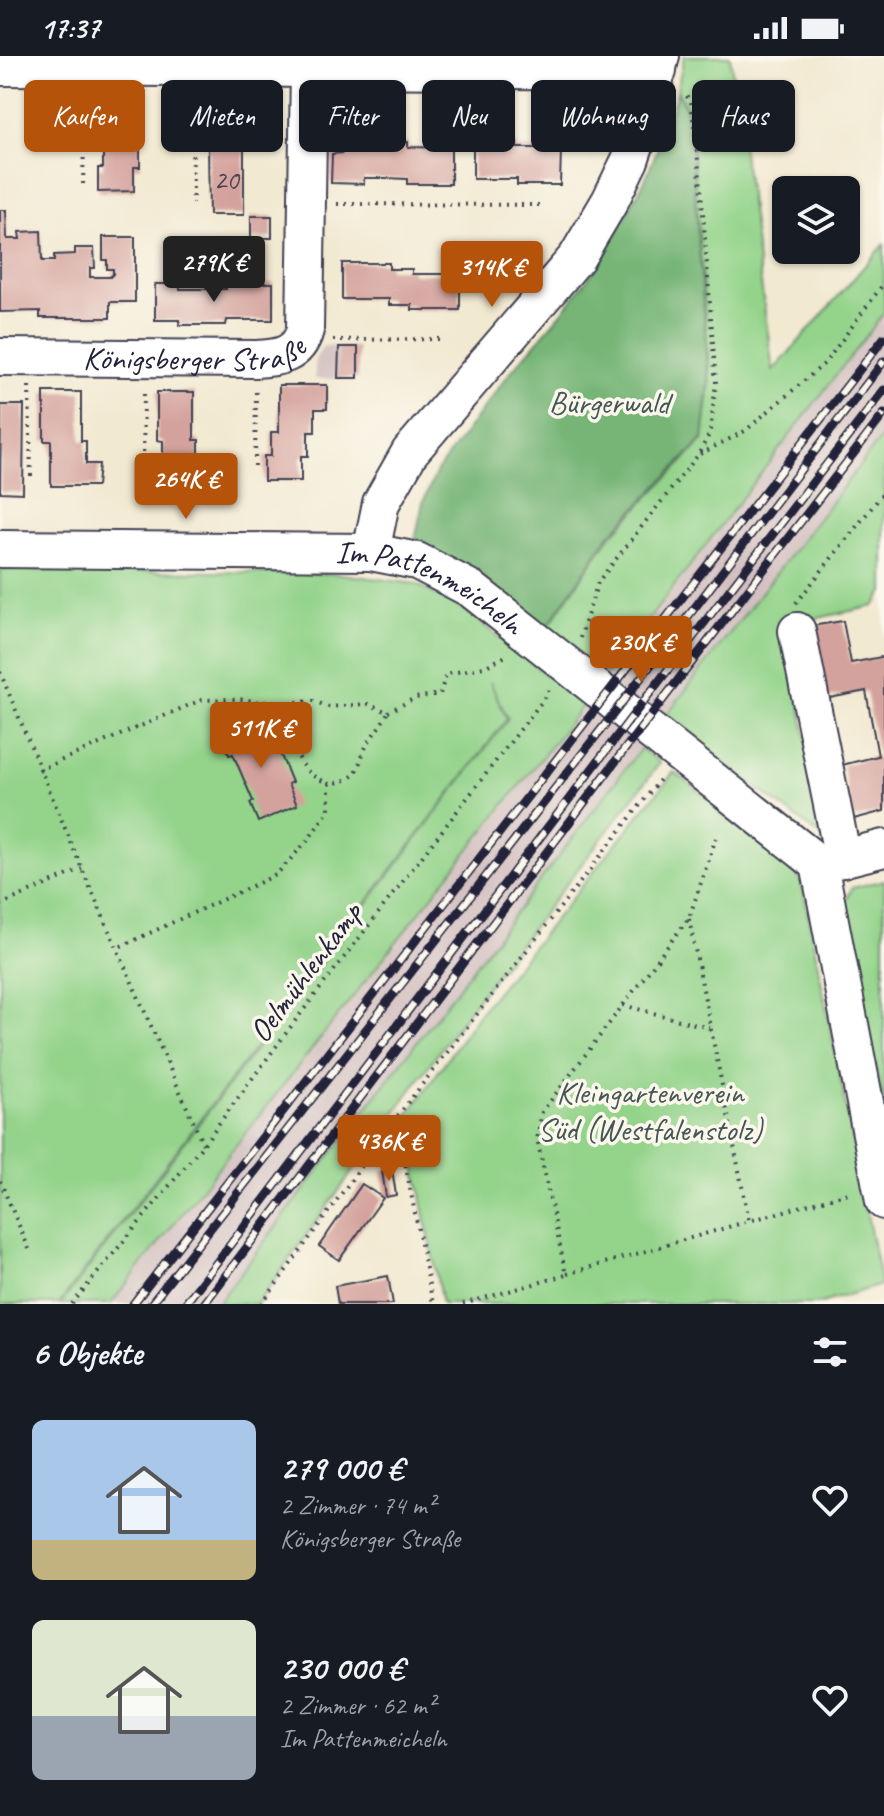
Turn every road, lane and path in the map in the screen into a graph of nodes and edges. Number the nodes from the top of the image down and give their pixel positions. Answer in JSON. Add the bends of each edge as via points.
{"nodes":[{"id":1,"x":659,"y":63,"type":"edge"},
{"id":2,"x":0,"y":67,"type":"edge"},
{"id":3,"x":85,"y":67,"type":"junction"},
{"id":4,"x":192,"y":68,"type":"junction"},
{"id":5,"x":309,"y":68,"type":"junction"},
{"id":6,"x":83,"y":184,"type":"dead end"},
{"id":7,"x":193,"y":204,"type":"dead end"},
{"id":8,"x":307,"y":204,"type":"junction"},
{"id":9,"x":545,"y":205,"type":"dead end"},
{"id":10,"x":884,"y":283,"type":"edge"},
{"id":11,"x":443,"y":339,"type":"dead end"},
{"id":12,"x":302,"y":340,"type":"junction"},
{"id":13,"x":14,"y":358,"type":"edge"},
{"id":14,"x":144,"y":358,"type":"junction"},
{"id":15,"x":256,"y":359,"type":"junction"},
{"id":16,"x":698,"y":455,"type":"junction"},
{"id":17,"x":255,"y":466,"type":"dead end"},
{"id":18,"x":143,"y":468,"type":"dead end"},
{"id":19,"x":31,"y":476,"type":"dead end"},
{"id":20,"x":884,"y":492,"type":"edge"},
{"id":21,"x":0,"y":549,"type":"edge"},
{"id":22,"x":371,"y":552,"type":"junction"},
{"id":23,"x":588,"y":617,"type":"dead end"},
{"id":24,"x":797,"y":631,"type":"joint"},
{"id":25,"x":564,"y":661,"type":"junction"},
{"id":26,"x":484,"y":667,"type":"dead end"},
{"id":27,"x":0,"y":672,"type":"edge"},
{"id":28,"x":289,"y":703,"type":"junction"},
{"id":29,"x":388,"y":712,"type":"junction"},
{"id":30,"x":681,"y":754,"type":"junction"},
{"id":31,"x":39,"y":770,"type":"junction"},
{"id":32,"x":329,"y":784,"type":"junction"},
{"id":33,"x":716,"y":838,"type":"dead end"},
{"id":34,"x":884,"y":848,"type":"edge"},
{"id":35,"x":831,"y":861,"type":"junction"},
{"id":36,"x":82,"y":869,"type":"junction"},
{"id":37,"x":0,"y":905,"type":"edge"},
{"id":38,"x":689,"y":918,"type":"junction"},
{"id":39,"x":117,"y":948,"type":"junction"},
{"id":40,"x":623,"y":1005,"type":"junction"},
{"id":41,"x":709,"y":1028,"type":"junction"},
{"id":42,"x":396,"y":1118,"type":"junction"},
{"id":43,"x":203,"y":1145,"type":"junction"},
{"id":44,"x":0,"y":1181,"type":"edge"},
{"id":45,"x":882,"y":1192,"type":"edge"},
{"id":46,"x":749,"y":1221,"type":"junction"},
{"id":47,"x":29,"y":1249,"type":"dead end"},
{"id":48,"x":566,"y":1275,"type":"junction"},
{"id":49,"x":72,"y":1304,"type":"edge"},
{"id":50,"x":262,"y":1304,"type":"edge"},
{"id":51,"x":433,"y":1304,"type":"edge"},
{"id":52,"x":463,"y":1304,"type":"edge"}],
"edges":[{"from":1,"to":5,"type":"street"},
{"from":1,"to":16,"type":"path","via":[[691,100],[701,187],[716,383],[710,433]]},
{"from":1,"to":22,"type":"street","via":[[630,160],[610,201],[577,257],[410,452],[381,503]]},
{"from":2,"to":3,"type":"street"},
{"from":3,"to":4,"type":"street"},
{"from":3,"to":6,"type":"path"},
{"from":4,"to":5,"type":"street"},
{"from":4,"to":7,"type":"path"},
{"from":5,"to":8,"type":"street","name":"Königsberger Straße"},
{"from":8,"to":9,"type":"path"},
{"from":8,"to":12,"type":"street","name":"Königsberger Straße"},
{"from":10,"to":16,"type":"path","via":[[825,363],[745,431]]},
{"from":11,"to":12,"type":"path"},
{"from":12,"to":15,"type":"street","name":"Königsberger Straße","via":[[286,355]]},
{"from":13,"to":14,"type":"street","name":"Königsberger Straße"},
{"from":13,"to":19,"type":"path"},
{"from":14,"to":15,"type":"street","name":"Königsberger Straße"},
{"from":14,"to":18,"type":"path"},
{"from":15,"to":17,"type":"path"},
{"from":16,"to":23,"type":"path","via":[[598,582]]},
{"from":20,"to":24,"type":"path","via":[[793,607]]},
{"from":21,"to":22,"type":"street","name":"Im Pattenmeicheln"},
{"from":22,"to":25,"type":"street","name":"Im Pattenmeicheln","via":[[417,561],[471,589]]},
{"from":24,"to":35,"type":"street"},
{"from":25,"to":30,"type":"street","name":"Im Pattenmeicheln"},
{"from":25,"to":43,"type":"path","name":"Oelmühlenkamp","via":[[543,700]]},
{"from":26,"to":29,"type":"path","via":[[446,674],[440,694],[415,698]]},
{"from":27,"to":31,"type":"path"},
{"from":28,"to":29,"type":"path","via":[[368,704]]},
{"from":28,"to":31,"type":"path","via":[[201,700]]},
{"from":28,"to":32,"type":"path","via":[[288,728],[300,757],[311,774]]},
{"from":29,"to":32,"type":"path","via":[[368,741],[357,774]]},
{"from":30,"to":35,"type":"street","name":"Im Pattenmeicheln"},
{"from":30,"to":42,"type":"path"},
{"from":31,"to":36,"type":"path"},
{"from":32,"to":39,"type":"path","via":[[329,810],[276,875]]},
{"from":33,"to":38,"type":"path"},
{"from":34,"to":35,"type":"street"},
{"from":35,"to":45,"type":"street"},
{"from":36,"to":37,"type":"path"},
{"from":36,"to":39,"type":"path"},
{"from":38,"to":40,"type":"path"},
{"from":38,"to":41,"type":"path"},
{"from":39,"to":43,"type":"path"},
{"from":40,"to":41,"type":"path"},
{"from":40,"to":48,"type":"path","via":[[542,1112],[537,1138]]},
{"from":41,"to":46,"type":"path"},
{"from":42,"to":50,"type":"path"},
{"from":42,"to":51,"type":"path"},
{"from":43,"to":49,"type":"path","name":"Oelmühlenkamp"},
{"from":44,"to":47,"type":"path"},
{"from":45,"to":46,"type":"path"},
{"from":46,"to":48,"type":"path"},
{"from":48,"to":52,"type":"path"}]}
